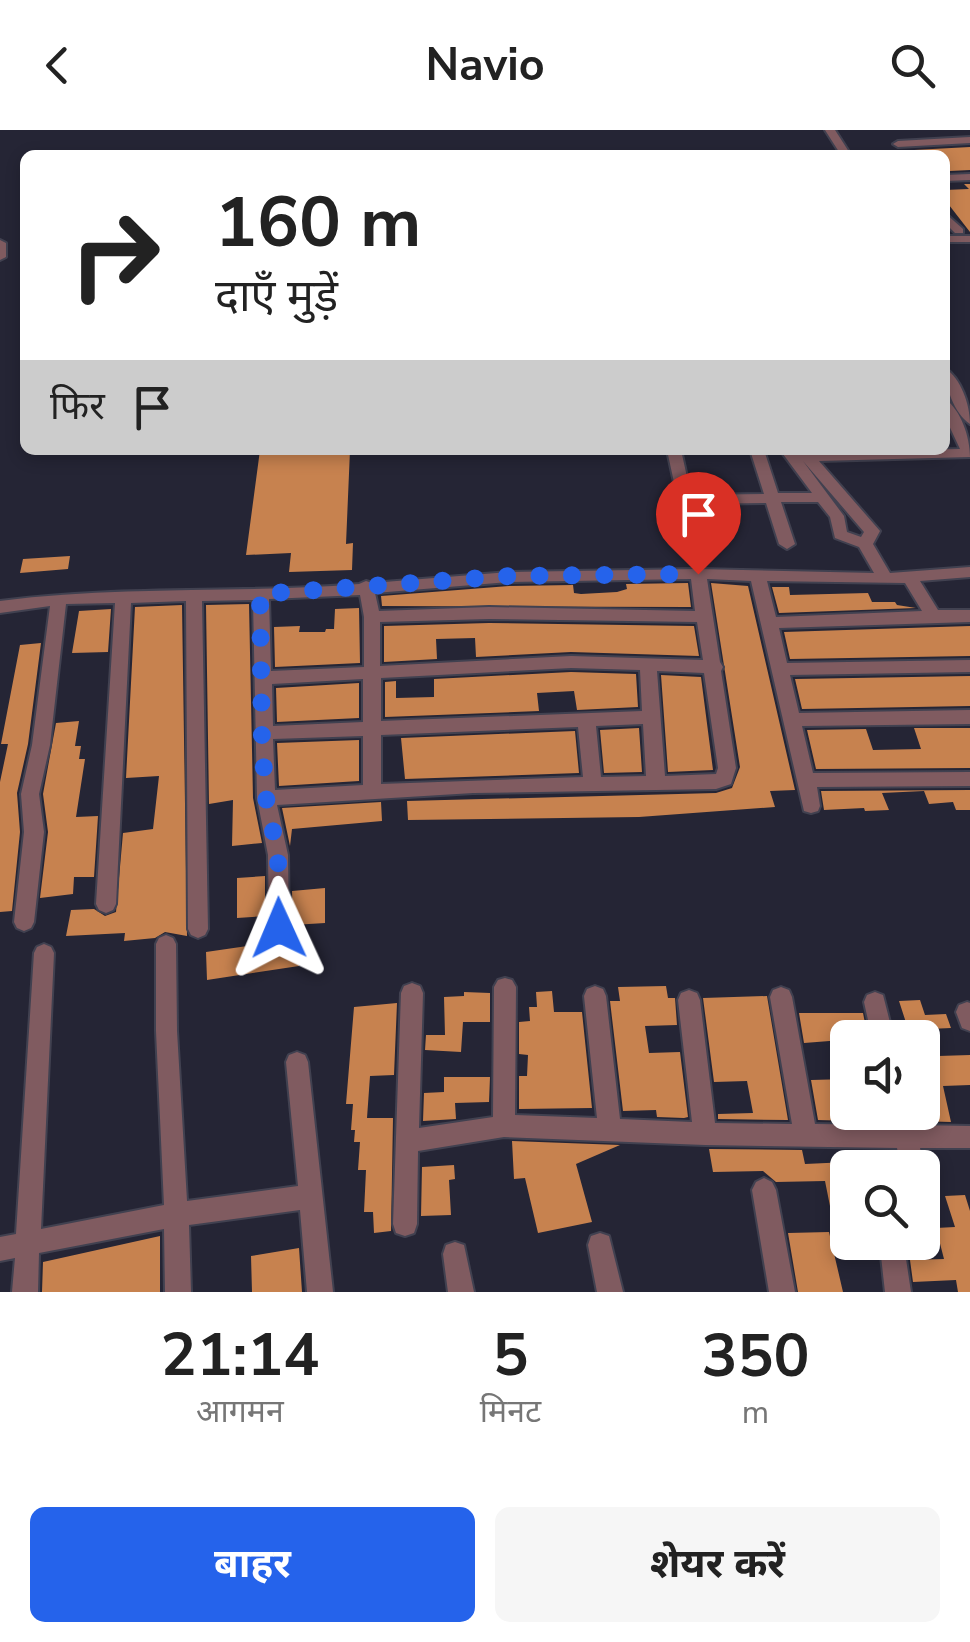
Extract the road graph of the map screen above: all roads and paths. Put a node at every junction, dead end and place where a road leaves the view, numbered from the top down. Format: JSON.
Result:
{"nodes":[{"id":1,"x":888,"y":130,"type":"edge"},
{"id":2,"x":970,"y":140,"type":"edge"},
{"id":3,"x":898,"y":144,"type":"junction"},
{"id":4,"x":903,"y":150,"type":"edge"},
{"id":5,"x":0,"y":244,"type":"edge"},
{"id":6,"x":0,"y":258,"type":"edge"},
{"id":7,"x":950,"y":382,"type":"edge"},
{"id":8,"x":950,"y":413,"type":"edge"},
{"id":9,"x":970,"y":420,"type":"edge"},
{"id":10,"x":968,"y":448,"type":"edge"},
{"id":11,"x":675,"y":455,"type":"edge"},
{"id":12,"x":759,"y":455,"type":"edge"},
{"id":13,"x":798,"y":455,"type":"edge"},
{"id":14,"x":799,"y":455,"type":"edge"},
{"id":15,"x":822,"y":497,"type":"junction"},
{"id":16,"x":772,"y":498,"type":"junction"},
{"id":17,"x":685,"y":500,"type":"junction"},
{"id":18,"x":694,"y":543,"type":"dead end"},
{"id":19,"x":787,"y":544,"type":"dead end"},
{"id":20,"x":864,"y":544,"type":"junction"},
{"id":21,"x":970,"y":572,"type":"edge"},
{"id":22,"x":698,"y":574,"type":"junction"},
{"id":23,"x":758,"y":576,"type":"junction"},
{"id":24,"x":885,"y":578,"type":"junction"},
{"id":25,"x":910,"y":578,"type":"junction"},
{"id":26,"x":366,"y":586,"type":"junction"},
{"id":27,"x":260,"y":594,"type":"junction"},
{"id":28,"x":194,"y":595,"type":"junction"},
{"id":29,"x":123,"y":596,"type":"junction"},
{"id":30,"x":60,"y":599,"type":"junction"},
{"id":31,"x":0,"y":604,"type":"edge"},
{"id":32,"x":706,"y":616,"type":"junction"},
{"id":33,"x":933,"y":616,"type":"junction"},
{"id":34,"x":970,"y":616,"type":"edge"},
{"id":35,"x":372,"y":617,"type":"junction"},
{"id":36,"x":772,"y":622,"type":"junction"},
{"id":37,"x":648,"y":664,"type":"junction"},
{"id":38,"x":970,"y":666,"type":"edge"},
{"id":39,"x":715,"y":668,"type":"junction"},
{"id":40,"x":782,"y":669,"type":"junction"},
{"id":41,"x":372,"y":673,"type":"junction"},
{"id":42,"x":262,"y":678,"type":"junction"},
{"id":43,"x":970,"y":717,"type":"edge"},
{"id":44,"x":586,"y":718,"type":"junction"},
{"id":45,"x":652,"y":718,"type":"junction"},
{"id":46,"x":793,"y":720,"type":"junction"},
{"id":47,"x":373,"y":729,"type":"junction"},
{"id":48,"x":263,"y":733,"type":"junction"},
{"id":49,"x":970,"y":779,"type":"edge"},
{"id":50,"x":806,"y":780,"type":"junction"},
{"id":51,"x":593,"y":784,"type":"junction"},
{"id":52,"x":656,"y":784,"type":"junction"},
{"id":53,"x":372,"y":792,"type":"junction"},
{"id":54,"x":266,"y":798,"type":"junction"},
{"id":55,"x":811,"y":806,"type":"dead end"},
{"id":56,"x":106,"y":904,"type":"dead end"},
{"id":57,"x":24,"y":922,"type":"dead end"},
{"id":58,"x":279,"y":928,"type":"dead end"},
{"id":59,"x":198,"y":929,"type":"dead end"},
{"id":60,"x":166,"y":944,"type":"dead end"},
{"id":61,"x":44,"y":953,"type":"dead end"},
{"id":62,"x":505,"y":987,"type":"dead end"},
{"id":63,"x":412,"y":993,"type":"dead end"},
{"id":64,"x":595,"y":996,"type":"dead end"},
{"id":65,"x":781,"y":997,"type":"dead end"},
{"id":66,"x":688,"y":1000,"type":"dead end"},
{"id":67,"x":875,"y":1002,"type":"dead end"},
{"id":68,"x":880,"y":1020,"type":"edge"},
{"id":69,"x":297,"y":1062,"type":"dead end"},
{"id":70,"x":504,"y":1126,"type":"junction"},
{"id":71,"x":610,"y":1128,"type":"junction"},
{"id":72,"x":851,"y":1130,"type":"edge"},
{"id":73,"x":934,"y":1130,"type":"edge"},
{"id":74,"x":705,"y":1134,"type":"junction"},
{"id":75,"x":806,"y":1135,"type":"junction"},
{"id":76,"x":970,"y":1137,"type":"edge"},
{"id":77,"x":406,"y":1141,"type":"junction"},
{"id":78,"x":764,"y":1190,"type":"dead end"},
{"id":79,"x":312,"y":1196,"type":"junction"},
{"id":80,"x":178,"y":1214,"type":"junction"},
{"id":81,"x":406,"y":1224,"type":"dead end"},
{"id":82,"x":28,"y":1244,"type":"junction"},
{"id":83,"x":600,"y":1245,"type":"dead end"},
{"id":84,"x":0,"y":1249,"type":"edge"},
{"id":85,"x":455,"y":1254,"type":"dead end"},
{"id":86,"x":894,"y":1260,"type":"edge"},
{"id":87,"x":24,"y":1292,"type":"edge"},
{"id":88,"x":178,"y":1292,"type":"edge"},
{"id":89,"x":320,"y":1292,"type":"edge"},
{"id":90,"x":461,"y":1292,"type":"edge"},
{"id":91,"x":610,"y":1292,"type":"edge"},
{"id":92,"x":782,"y":1292,"type":"edge"},
{"id":93,"x":898,"y":1292,"type":"edge"}],
"edges":[{"from":1,"to":3,"type":"street"},
{"from":2,"to":3,"type":"street"},
{"from":3,"to":4,"type":"street"},
{"from":5,"to":6,"type":"street"},
{"from":7,"to":9,"type":"street"},
{"from":8,"to":10,"type":"street"},
{"from":11,"to":17,"type":"street"},
{"from":12,"to":16,"type":"street"},
{"from":13,"to":15,"type":"street"},
{"from":14,"to":20,"type":"street"},
{"from":15,"to":16,"type":"street"},
{"from":15,"to":20,"type":"street"},
{"from":16,"to":17,"type":"street"},
{"from":16,"to":19,"type":"street"},
{"from":17,"to":18,"type":"street"},
{"from":20,"to":24,"type":"street"},
{"from":21,"to":25,"type":"street"},
{"from":22,"to":23,"type":"street"},
{"from":22,"to":26,"type":"street"},
{"from":22,"to":32,"type":"street"},
{"from":23,"to":24,"type":"street"},
{"from":23,"to":36,"type":"street"},
{"from":24,"to":25,"type":"street"},
{"from":25,"to":33,"type":"street"},
{"from":26,"to":27,"type":"street"},
{"from":26,"to":35,"type":"street"},
{"from":27,"to":28,"type":"street"},
{"from":27,"to":42,"type":"street"},
{"from":28,"to":29,"type":"street"},
{"from":28,"to":59,"type":"street"},
{"from":29,"to":30,"type":"street"},
{"from":29,"to":56,"type":"street"},
{"from":30,"to":31,"type":"street"},
{"from":30,"to":57,"type":"street"},
{"from":32,"to":35,"type":"street"},
{"from":32,"to":39,"type":"street"},
{"from":33,"to":34,"type":"street"},
{"from":33,"to":36,"type":"street"},
{"from":35,"to":41,"type":"street"},
{"from":36,"to":40,"type":"street"},
{"from":37,"to":39,"type":"street"},
{"from":37,"to":41,"type":"street"},
{"from":37,"to":45,"type":"street"},
{"from":38,"to":40,"type":"street"},
{"from":39,"to":52,"type":"street"},
{"from":40,"to":46,"type":"street"},
{"from":41,"to":42,"type":"street"},
{"from":41,"to":47,"type":"street"},
{"from":42,"to":48,"type":"street"},
{"from":43,"to":46,"type":"street"},
{"from":44,"to":45,"type":"street"},
{"from":44,"to":47,"type":"street"},
{"from":44,"to":51,"type":"street"},
{"from":45,"to":52,"type":"street"},
{"from":46,"to":50,"type":"street"},
{"from":47,"to":48,"type":"street"},
{"from":47,"to":53,"type":"street"},
{"from":48,"to":54,"type":"street"},
{"from":49,"to":50,"type":"street"},
{"from":50,"to":55,"type":"street"},
{"from":51,"to":52,"type":"street"},
{"from":51,"to":53,"type":"street"},
{"from":53,"to":54,"type":"street"},
{"from":54,"to":58,"type":"street"},
{"from":60,"to":80,"type":"street"},
{"from":61,"to":82,"type":"street"},
{"from":62,"to":70,"type":"street"},
{"from":63,"to":77,"type":"street"},
{"from":64,"to":71,"type":"street"},
{"from":65,"to":75,"type":"street"},
{"from":66,"to":74,"type":"street"},
{"from":67,"to":68,"type":"street"},
{"from":69,"to":79,"type":"street"},
{"from":70,"to":71,"type":"street"},
{"from":70,"to":77,"type":"street"},
{"from":71,"to":74,"type":"street"},
{"from":72,"to":75,"type":"street"},
{"from":73,"to":76,"type":"street"},
{"from":74,"to":75,"type":"street"},
{"from":77,"to":81,"type":"street"},
{"from":78,"to":92,"type":"street"},
{"from":79,"to":80,"type":"street"},
{"from":79,"to":89,"type":"street"},
{"from":80,"to":82,"type":"street"},
{"from":80,"to":88,"type":"street"},
{"from":82,"to":84,"type":"street"},
{"from":82,"to":87,"type":"street"},
{"from":83,"to":91,"type":"street"},
{"from":85,"to":90,"type":"street"},
{"from":86,"to":93,"type":"street"}]}
